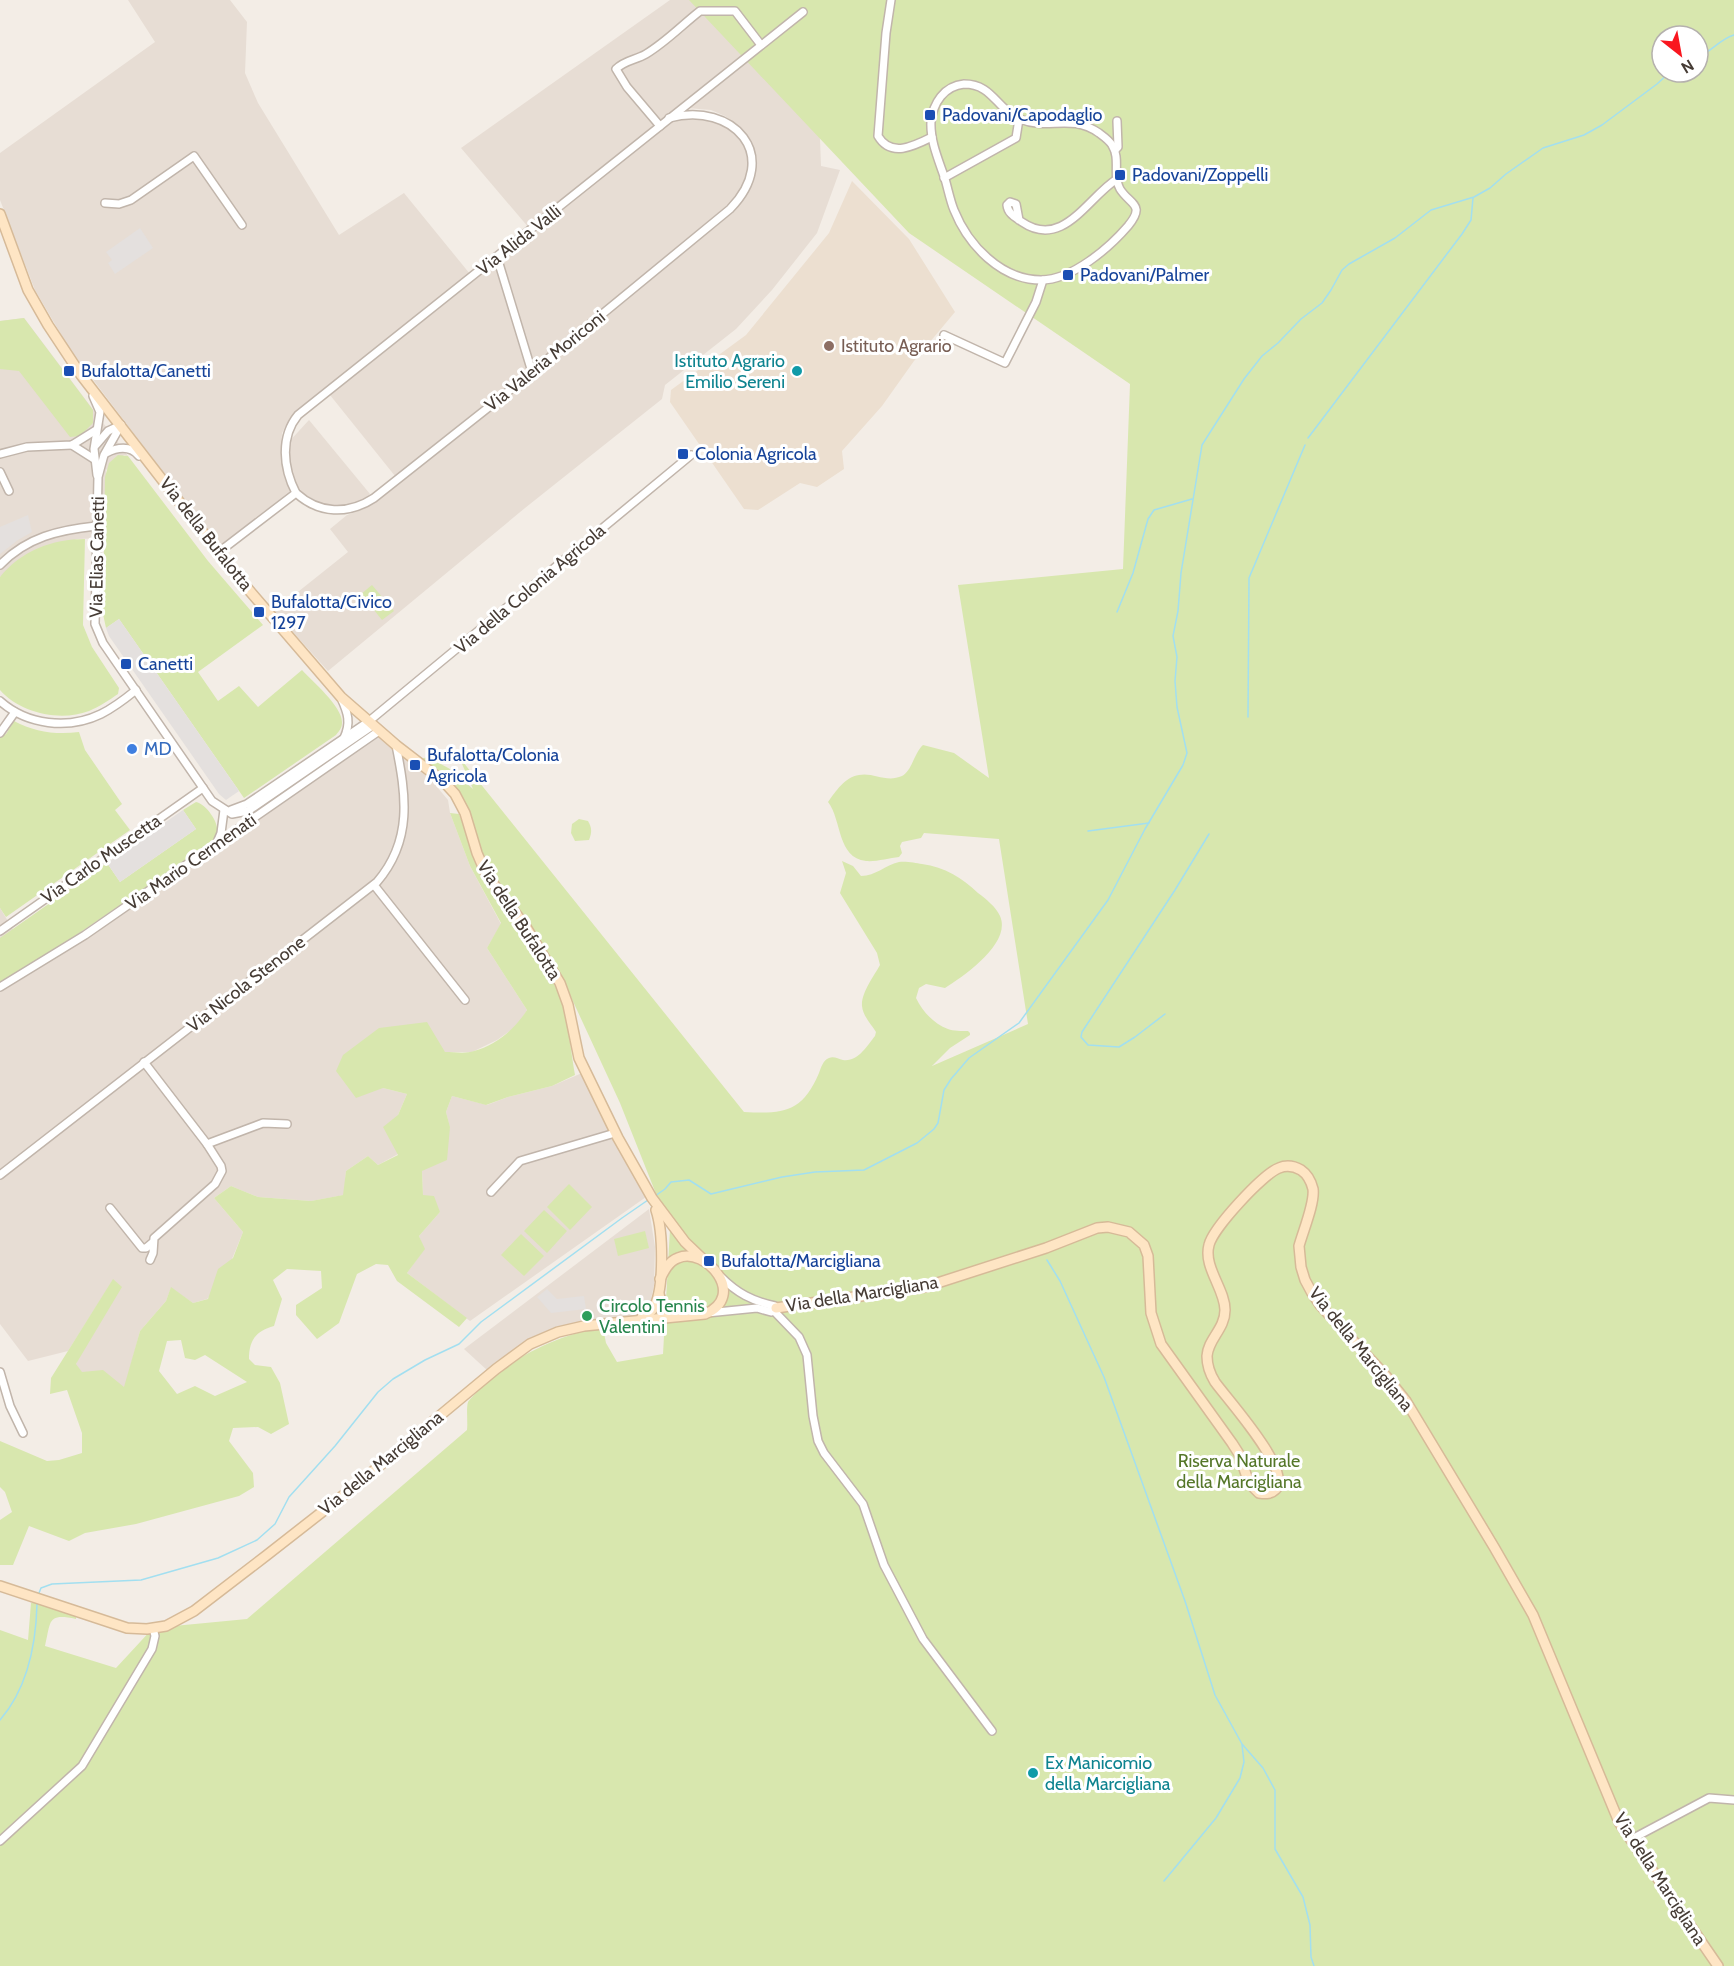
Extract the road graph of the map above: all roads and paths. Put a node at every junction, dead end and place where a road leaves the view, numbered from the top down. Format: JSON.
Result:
{"nodes":[{"id":1,"x":891,"y":0,"type":"edge"},
{"id":2,"x":803,"y":12,"type":"dead end"},
{"id":3,"x":760,"y":45,"type":"junction"},
{"id":4,"x":669,"y":118,"type":"junction"},
{"id":5,"x":1019,"y":119,"type":"junction"},
{"id":6,"x":1117,"y":121,"type":"dead end"},
{"id":7,"x":660,"y":126,"type":"junction"},
{"id":8,"x":932,"y":137,"type":"junction"},
{"id":9,"x":1115,"y":150,"type":"junction"},
{"id":10,"x":944,"y":178,"type":"junction"},
{"id":11,"x":1117,"y":179,"type":"junction"},
{"id":12,"x":105,"y":203,"type":"dead end"},
{"id":13,"x":0,"y":214,"type":"edge"},
{"id":14,"x":1019,"y":220,"type":"dead end"},
{"id":15,"x":242,"y":225,"type":"dead end"},
{"id":16,"x":497,"y":257,"type":"junction"},
{"id":17,"x":1043,"y":280,"type":"junction"},
{"id":18,"x":944,"y":336,"type":"dead end"},
{"id":19,"x":532,"y":372,"type":"junction"},
{"id":20,"x":81,"y":375,"type":"junction"},
{"id":21,"x":121,"y":425,"type":"junction"},
{"id":22,"x":96,"y":430,"type":"junction"},
{"id":23,"x":72,"y":445,"type":"junction"},
{"id":24,"x":94,"y":449,"type":"junction"},
{"id":25,"x":0,"y":454,"type":"edge"},
{"id":26,"x":104,"y":455,"type":"junction"},
{"id":27,"x":691,"y":455,"type":"dead end"},
{"id":28,"x":94,"y":459,"type":"junction"},
{"id":29,"x":0,"y":472,"type":"edge"},
{"id":30,"x":160,"y":475,"type":"junction"},
{"id":31,"x":98,"y":477,"type":"junction"},
{"id":32,"x":9,"y":491,"type":"dead end"},
{"id":33,"x":296,"y":493,"type":"junction"},
{"id":34,"x":96,"y":526,"type":"junction"},
{"id":35,"x":219,"y":552,"type":"junction"},
{"id":36,"x":0,"y":565,"type":"edge"},
{"id":37,"x":136,"y":690,"type":"junction"},
{"id":38,"x":341,"y":697,"type":"junction"},
{"id":39,"x":0,"y":701,"type":"edge"},
{"id":40,"x":15,"y":711,"type":"junction"},
{"id":41,"x":373,"y":726,"type":"junction"},
{"id":42,"x":0,"y":733,"type":"edge"},
{"id":43,"x":344,"y":738,"type":"junction"},
{"id":44,"x":396,"y":745,"type":"junction"},
{"id":45,"x":287,"y":781,"type":"junction"},
{"id":46,"x":202,"y":788,"type":"junction"},
{"id":47,"x":224,"y":810,"type":"junction"},
{"id":48,"x":248,"y":811,"type":"junction"},
{"id":49,"x":224,"y":823,"type":"junction"},
{"id":50,"x":244,"y":826,"type":"junction"},
{"id":51,"x":235,"y":832,"type":"junction"},
{"id":52,"x":216,"y":845,"type":"junction"},
{"id":53,"x":374,"y":885,"type":"junction"},
{"id":54,"x":0,"y":931,"type":"edge"},
{"id":55,"x":0,"y":987,"type":"edge"},
{"id":56,"x":465,"y":1000,"type":"dead end"},
{"id":57,"x":144,"y":1062,"type":"junction"},
{"id":58,"x":287,"y":1124,"type":"dead end"},
{"id":59,"x":615,"y":1133,"type":"junction"},
{"id":60,"x":207,"y":1144,"type":"junction"},
{"id":61,"x":0,"y":1175,"type":"edge"},
{"id":62,"x":491,"y":1192,"type":"dead end"},
{"id":63,"x":652,"y":1198,"type":"junction"},
{"id":64,"x":110,"y":1208,"type":"dead end"},
{"id":65,"x":152,"y":1243,"type":"junction"},
{"id":66,"x":150,"y":1260,"type":"dead end"},
{"id":67,"x":707,"y":1263,"type":"junction"},
{"id":68,"x":721,"y":1277,"type":"junction"},
{"id":69,"x":660,"y":1279,"type":"junction"},
{"id":70,"x":658,"y":1289,"type":"junction"},
{"id":71,"x":775,"y":1310,"type":"junction"},
{"id":72,"x":705,"y":1314,"type":"junction"},
{"id":73,"x":684,"y":1316,"type":"junction"},
{"id":74,"x":634,"y":1320,"type":"junction"},
{"id":75,"x":0,"y":1372,"type":"edge"},
{"id":76,"x":24,"y":1433,"type":"dead end"},
{"id":77,"x":0,"y":1586,"type":"edge"},
{"id":78,"x":153,"y":1628,"type":"junction"},
{"id":79,"x":992,"y":1731,"type":"dead end"},
{"id":80,"x":1734,"y":1800,"type":"edge"},
{"id":81,"x":1630,"y":1840,"type":"junction"},
{"id":82,"x":0,"y":1841,"type":"edge"},
{"id":83,"x":1718,"y":1966,"type":"edge"}],
"edges":[{"from":1,"to":8,"type":"street"},
{"from":2,"to":3,"type":"street","name":"Via Alida Valli"},
{"from":3,"to":4,"type":"street","name":"Via Alida Valli"},
{"from":3,"to":7,"type":"street"},
{"from":4,"to":7,"type":"street","name":"Via Alida Valli"},
{"from":4,"to":19,"type":"street","name":"Via Valeria Moriconi"},
{"from":5,"to":8,"type":"street"},
{"from":5,"to":9,"type":"street"},
{"from":5,"to":10,"type":"street"},
{"from":6,"to":9,"type":"street"},
{"from":7,"to":16,"type":"street","name":"Via Alida Valli"},
{"from":8,"to":10,"type":"street"},
{"from":9,"to":11,"type":"street"},
{"from":10,"to":17,"type":"street"},
{"from":11,"to":14,"type":"street"},
{"from":11,"to":17,"type":"street"},
{"from":12,"to":15,"type":"street"},
{"from":13,"to":20,"type":"street","name":"Via della Bufalotta"},
{"from":16,"to":19,"type":"street"},
{"from":16,"to":33,"type":"street","name":"Via Alida Valli"},
{"from":17,"to":18,"type":"street"},
{"from":19,"to":33,"type":"street","name":"Via Valeria Moriconi"},
{"from":20,"to":21,"type":"street","name":"Via della Bufalotta"},
{"from":20,"to":22,"type":"street"},
{"from":21,"to":24,"type":"street"},
{"from":21,"to":26,"type":"street"},
{"from":21,"to":30,"type":"street","name":"Via della Bufalotta"},
{"from":22,"to":23,"type":"street"},
{"from":22,"to":24,"type":"street"},
{"from":23,"to":25,"type":"street"},
{"from":23,"to":28,"type":"street"},
{"from":24,"to":28,"type":"street"},
{"from":26,"to":30,"type":"street"},
{"from":26,"to":31,"type":"street"},
{"from":27,"to":41,"type":"street","name":"Via della Colonia Agricola"},
{"from":28,"to":31,"type":"street"},
{"from":29,"to":32,"type":"street"},
{"from":30,"to":35,"type":"street","name":"Via della Bufalotta"},
{"from":31,"to":34,"type":"street","name":"Via Elias Canetti"},
{"from":33,"to":35,"type":"street"},
{"from":34,"to":36,"type":"street"},
{"from":34,"to":37,"type":"street","name":"Via Elias Canetti"},
{"from":35,"to":38,"type":"street","name":"Via della Bufalotta"},
{"from":37,"to":40,"type":"street"},
{"from":37,"to":46,"type":"street","name":"Via Elias Canetti"},
{"from":38,"to":41,"type":"street","name":"Via della Bufalotta"},
{"from":38,"to":43,"type":"street"},
{"from":39,"to":40,"type":"street"},
{"from":40,"to":42,"type":"street"},
{"from":41,"to":43,"type":"street"},
{"from":41,"to":44,"type":"street","name":"Via della Bufalotta"},
{"from":41,"to":45,"type":"street"},
{"from":41,"to":50,"type":"street","name":"Via Mario Cermenati"},
{"from":43,"to":45,"type":"street"},
{"from":44,"to":53,"type":"street","name":"Via Nicola Stenone"},
{"from":44,"to":59,"type":"street","name":"Via della Bufalotta"},
{"from":45,"to":47,"type":"street"},
{"from":45,"to":48,"type":"street"},
{"from":46,"to":47,"type":"street","name":"Via Elias Canetti"},
{"from":46,"to":54,"type":"street","name":"Via Carlo Muscetta"},
{"from":47,"to":48,"type":"street"},
{"from":47,"to":49,"type":"street"},
{"from":48,"to":50,"type":"street"},
{"from":49,"to":51,"type":"street"},
{"from":49,"to":52,"type":"street"},
{"from":50,"to":51,"type":"street","name":"Via Mario Cermenati"},
{"from":51,"to":52,"type":"street","name":"Via Mario Cermenati"},
{"from":52,"to":55,"type":"street","name":"Via Mario Cermenati"},
{"from":53,"to":56,"type":"street"},
{"from":53,"to":57,"type":"street","name":"Via Nicola Stenone"},
{"from":57,"to":60,"type":"street"},
{"from":57,"to":61,"type":"street","name":"Via Nicola Stenone"},
{"from":58,"to":60,"type":"street"},
{"from":59,"to":62,"type":"street"},
{"from":59,"to":63,"type":"street","name":"Via della Bufalotta"},
{"from":60,"to":65,"type":"street"},
{"from":63,"to":67,"type":"street","name":"Via della Bufalotta"},
{"from":63,"to":69,"type":"street","name":"Via della Bufalotta"},
{"from":64,"to":65,"type":"street"},
{"from":65,"to":66,"type":"street"},
{"from":67,"to":68,"type":"street"},
{"from":67,"to":69,"type":"street"},
{"from":68,"to":71,"type":"street","name":"Via della Marcigliana"},
{"from":68,"to":72,"type":"street"},
{"from":69,"to":70,"type":"street","name":"Via della Bufalotta"},
{"from":70,"to":73,"type":"street"},
{"from":70,"to":74,"type":"street","name":"Via della Bufalotta"},
{"from":71,"to":72,"type":"street","name":"Via della Marcigliana"},
{"from":71,"to":79,"type":"street"},
{"from":71,"to":81,"type":"street","name":"Via della Marcigliana"},
{"from":72,"to":73,"type":"street","name":"Via della Marcigliana"},
{"from":73,"to":74,"type":"street","name":"Via della Marcigliana"},
{"from":74,"to":78,"type":"street","name":"Via della Marcigliana"},
{"from":75,"to":76,"type":"street"},
{"from":77,"to":78,"type":"street","name":"Via della Marcigliana"},
{"from":78,"to":82,"type":"street"},
{"from":80,"to":81,"type":"street"},
{"from":81,"to":83,"type":"street","name":"Via della Marcigliana"}]}
